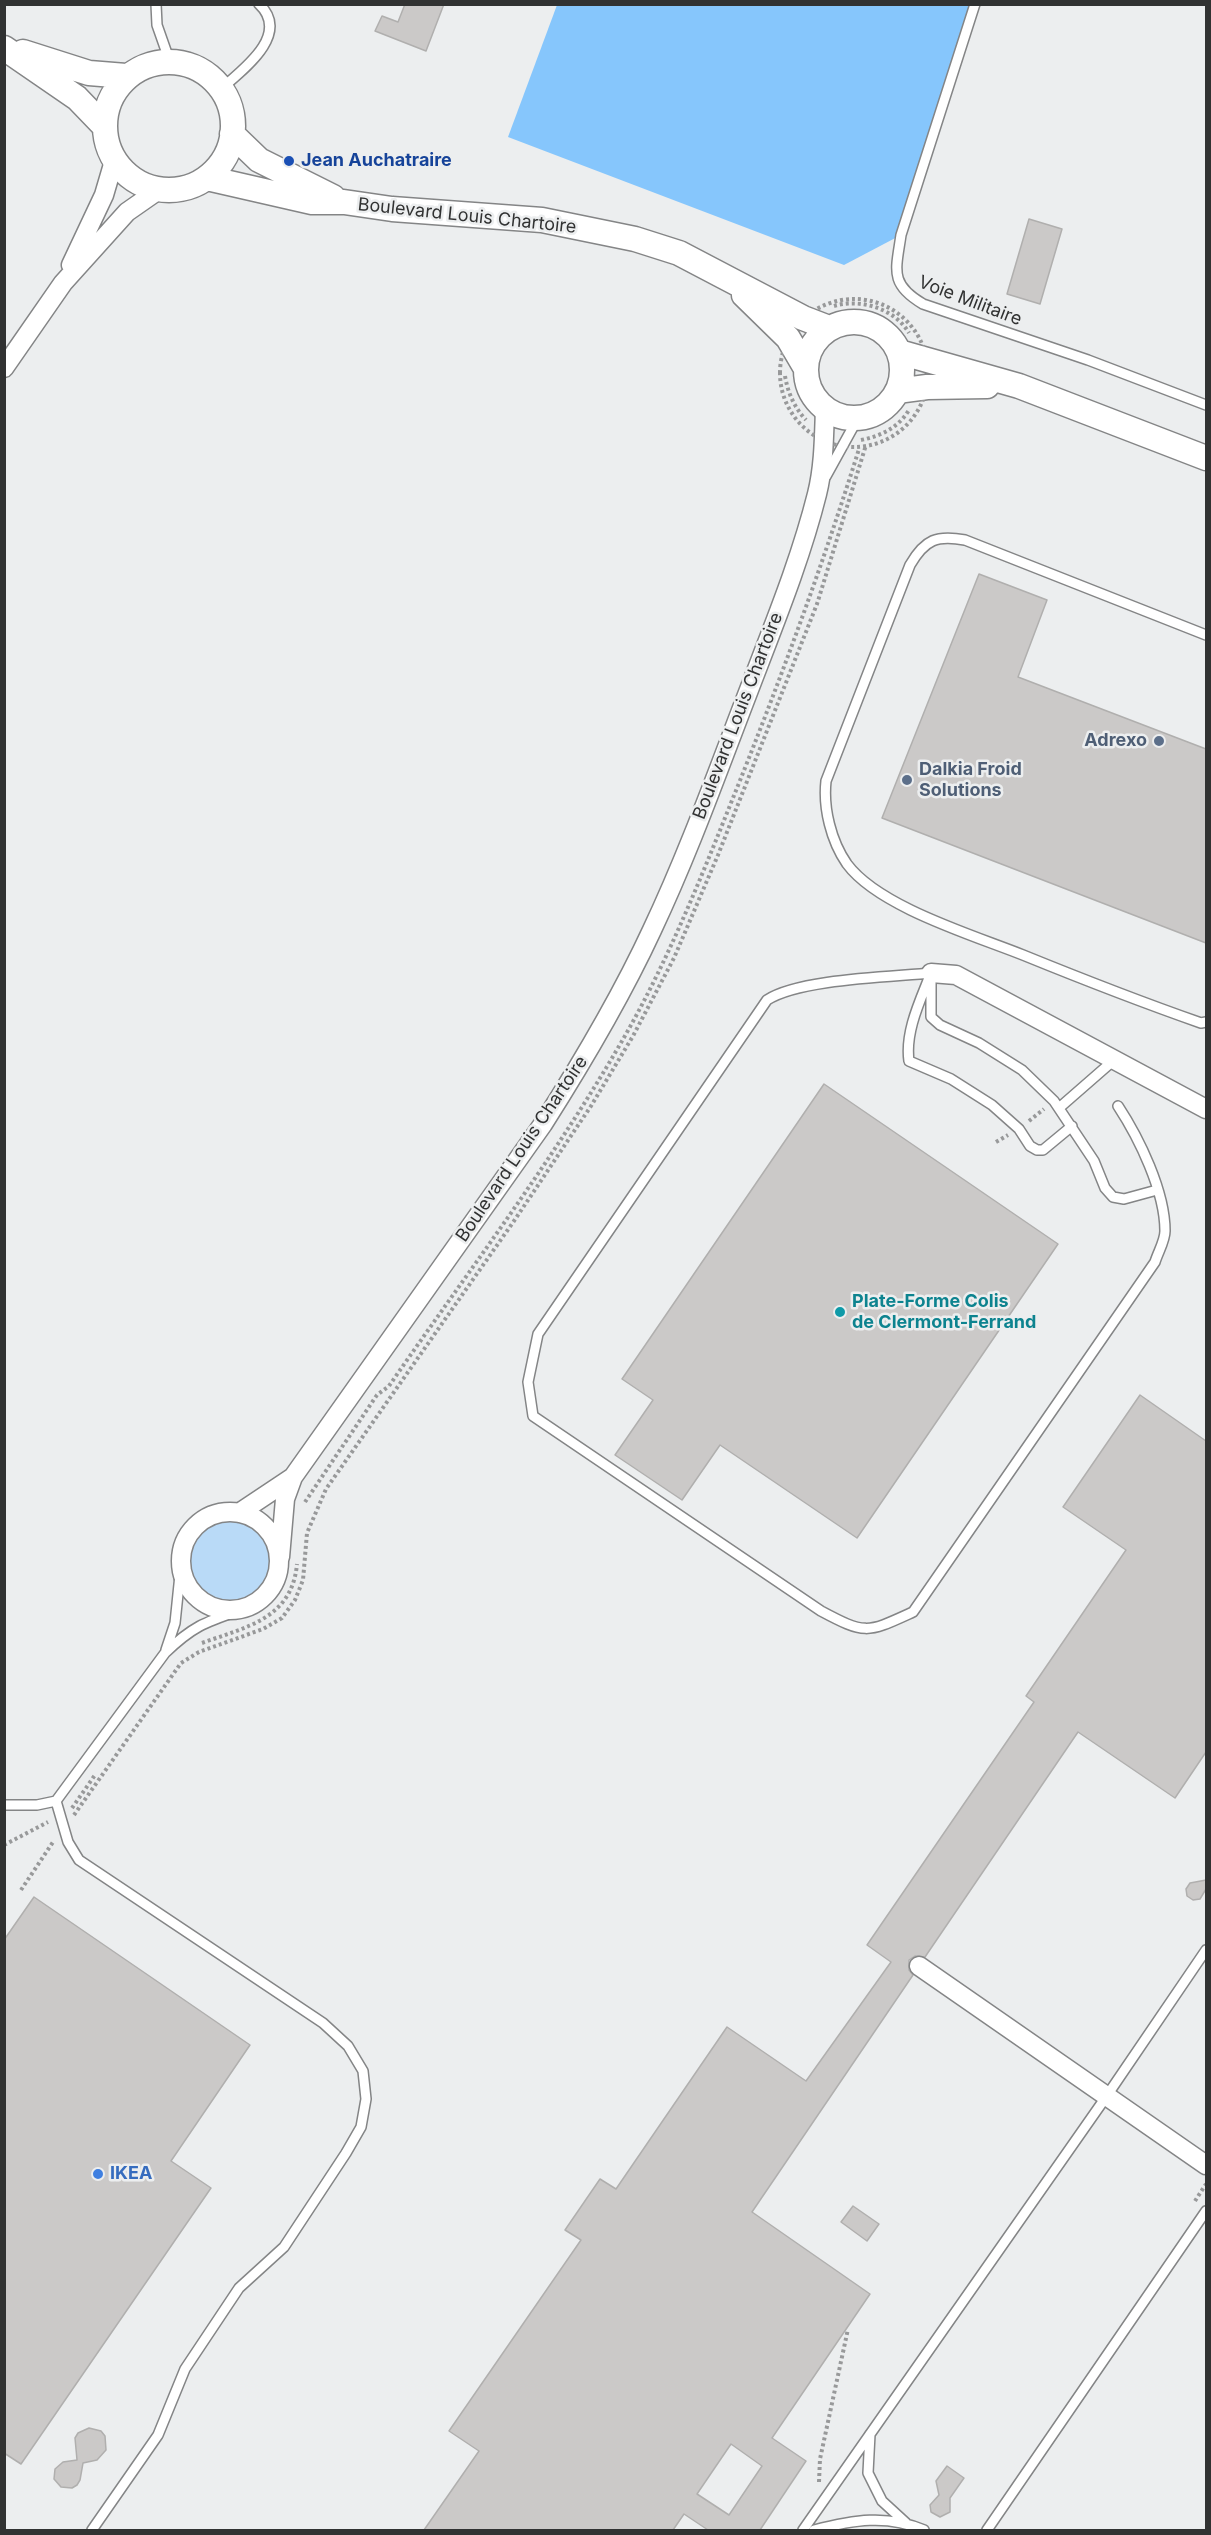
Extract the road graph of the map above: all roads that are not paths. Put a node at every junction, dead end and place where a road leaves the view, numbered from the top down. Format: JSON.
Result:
{"nodes":[{"id":1,"x":156,"y":4,"type":"edge"},
{"id":2,"x":259,"y":4,"type":"edge"},
{"id":3,"x":975,"y":4,"type":"edge"},
{"id":4,"x":4,"y":47,"type":"edge"},
{"id":5,"x":170,"y":62,"type":"junction"},
{"id":6,"x":126,"y":76,"type":"junction"},
{"id":7,"x":222,"y":88,"type":"junction"},
{"id":8,"x":103,"y":125,"type":"junction"},
{"id":9,"x":232,"y":134,"type":"junction"},
{"id":10,"x":114,"y":161,"type":"junction"},
{"id":11,"x":207,"y":177,"type":"junction"},
{"id":12,"x":160,"y":189,"type":"junction"},
{"id":13,"x":344,"y":202,"type":"junction"},
{"id":14,"x":725,"y":276,"type":"junction"},
{"id":15,"x":63,"y":283,"type":"junction"},
{"id":16,"x":814,"y":322,"type":"junction"},
{"id":17,"x":916,"y":358,"type":"junction"},
{"id":18,"x":806,"y":367,"type":"junction"},
{"id":19,"x":4,"y":368,"type":"edge"},
{"id":20,"x":1019,"y":386,"type":"junction"},
{"id":21,"x":915,"y":388,"type":"junction"},
{"id":22,"x":1206,"y":405,"type":"edge"},
{"id":23,"x":825,"y":408,"type":"junction"},
{"id":24,"x":858,"y":418,"type":"junction"},
{"id":25,"x":834,"y":440,"type":"junction"},
{"id":26,"x":1206,"y":458,"type":"edge"},
{"id":27,"x":1206,"y":635,"type":"edge"},
{"id":28,"x":931,"y":973,"type":"junction"},
{"id":29,"x":1206,"y":1022,"type":"edge"},
{"id":30,"x":1114,"y":1060,"type":"junction"},
{"id":31,"x":1118,"y":1106,"type":"dead end"},
{"id":32,"x":1059,"y":1108,"type":"junction"},
{"id":33,"x":1206,"y":1109,"type":"edge"},
{"id":34,"x":1072,"y":1126,"type":"junction"},
{"id":35,"x":1157,"y":1190,"type":"junction"},
{"id":36,"x":293,"y":1477,"type":"junction"},
{"id":37,"x":239,"y":1512,"type":"junction"},
{"id":38,"x":280,"y":1557,"type":"junction"},
{"id":39,"x":181,"y":1565,"type":"junction"},
{"id":40,"x":244,"y":1610,"type":"junction"},
{"id":41,"x":165,"y":1653,"type":"junction"},
{"id":42,"x":56,"y":1801,"type":"junction"},
{"id":43,"x":4,"y":1805,"type":"edge"},
{"id":44,"x":1206,"y":1950,"type":"edge"},
{"id":45,"x":919,"y":1966,"type":"dead end"},
{"id":46,"x":1106,"y":2097,"type":"junction"},
{"id":47,"x":1206,"y":2163,"type":"edge"},
{"id":48,"x":1206,"y":2211,"type":"edge"},
{"id":49,"x":871,"y":2432,"type":"junction"},
{"id":50,"x":906,"y":2523,"type":"junction"},
{"id":51,"x":92,"y":2530,"type":"edge"},
{"id":52,"x":803,"y":2530,"type":"edge"},
{"id":53,"x":814,"y":2530,"type":"edge"},
{"id":54,"x":924,"y":2530,"type":"edge"},
{"id":55,"x":987,"y":2530,"type":"edge"}],
"edges":[{"from":1,"to":5,"type":"lane"},
{"from":2,"to":7,"type":"lane"},
{"from":3,"to":22,"type":"lane","name":"Voie Militaire"},
{"from":4,"to":6,"type":"main road"},
{"from":4,"to":8,"type":"main road"},
{"from":5,"to":6,"type":"main road"},
{"from":5,"to":7,"type":"main road"},
{"from":6,"to":8,"type":"main road"},
{"from":7,"to":9,"type":"main road"},
{"from":8,"to":10,"type":"main road"},
{"from":9,"to":11,"type":"main road"},
{"from":9,"to":13,"type":"main road","name":"Boulevard Louis Chartoire"},
{"from":10,"to":12,"type":"main road"},
{"from":10,"to":15,"type":"street"},
{"from":11,"to":12,"type":"main road"},
{"from":11,"to":13,"type":"main road","name":"Boulevard Louis Chartoire"},
{"from":12,"to":15,"type":"street"},
{"from":13,"to":14,"type":"main road","name":"Boulevard Louis Chartoire"},
{"from":14,"to":16,"type":"main road","name":"Boulevard Louis Chartoire"},
{"from":14,"to":18,"type":"main road","name":"Boulevard Louis Chartoire"},
{"from":15,"to":19,"type":"street"},
{"from":16,"to":17,"type":"main road"},
{"from":16,"to":18,"type":"main road"},
{"from":17,"to":20,"type":"main road"},
{"from":17,"to":21,"type":"main road"},
{"from":18,"to":23,"type":"main road","name":"Boulevard Louis Chartoire"},
{"from":20,"to":21,"type":"main road"},
{"from":20,"to":26,"type":"main road"},
{"from":21,"to":24,"type":"main road"},
{"from":23,"to":24,"type":"main road"},
{"from":23,"to":25,"type":"street","name":"Boulevard Louis Chartoire"},
{"from":24,"to":25,"type":"lane"},
{"from":25,"to":36,"type":"street","name":"Boulevard Louis Chartoire"},
{"from":27,"to":29,"type":"lane"},
{"from":28,"to":30,"type":"street"},
{"from":28,"to":32,"type":"lane"},
{"from":28,"to":34,"type":"lane"},
{"from":28,"to":35,"type":"lane"},
{"from":30,"to":32,"type":"lane"},
{"from":30,"to":33,"type":"street"},
{"from":31,"to":35,"type":"lane"},
{"from":32,"to":34,"type":"lane"},
{"from":34,"to":35,"type":"lane"},
{"from":36,"to":37,"type":"street"},
{"from":36,"to":38,"type":"street"},
{"from":37,"to":38,"type":"street"},
{"from":37,"to":39,"type":"street"},
{"from":38,"to":40,"type":"street"},
{"from":39,"to":40,"type":"street"},
{"from":39,"to":41,"type":"lane"},
{"from":40,"to":41,"type":"lane"},
{"from":41,"to":42,"type":"lane"},
{"from":42,"to":43,"type":"lane"},
{"from":42,"to":51,"type":"lane"},
{"from":44,"to":46,"type":"lane"},
{"from":45,"to":46,"type":"street"},
{"from":46,"to":47,"type":"street"},
{"from":46,"to":49,"type":"lane"},
{"from":48,"to":55,"type":"lane"},
{"from":49,"to":50,"type":"lane"},
{"from":49,"to":52,"type":"lane"},
{"from":50,"to":53,"type":"lane"},
{"from":50,"to":54,"type":"lane"}]}
